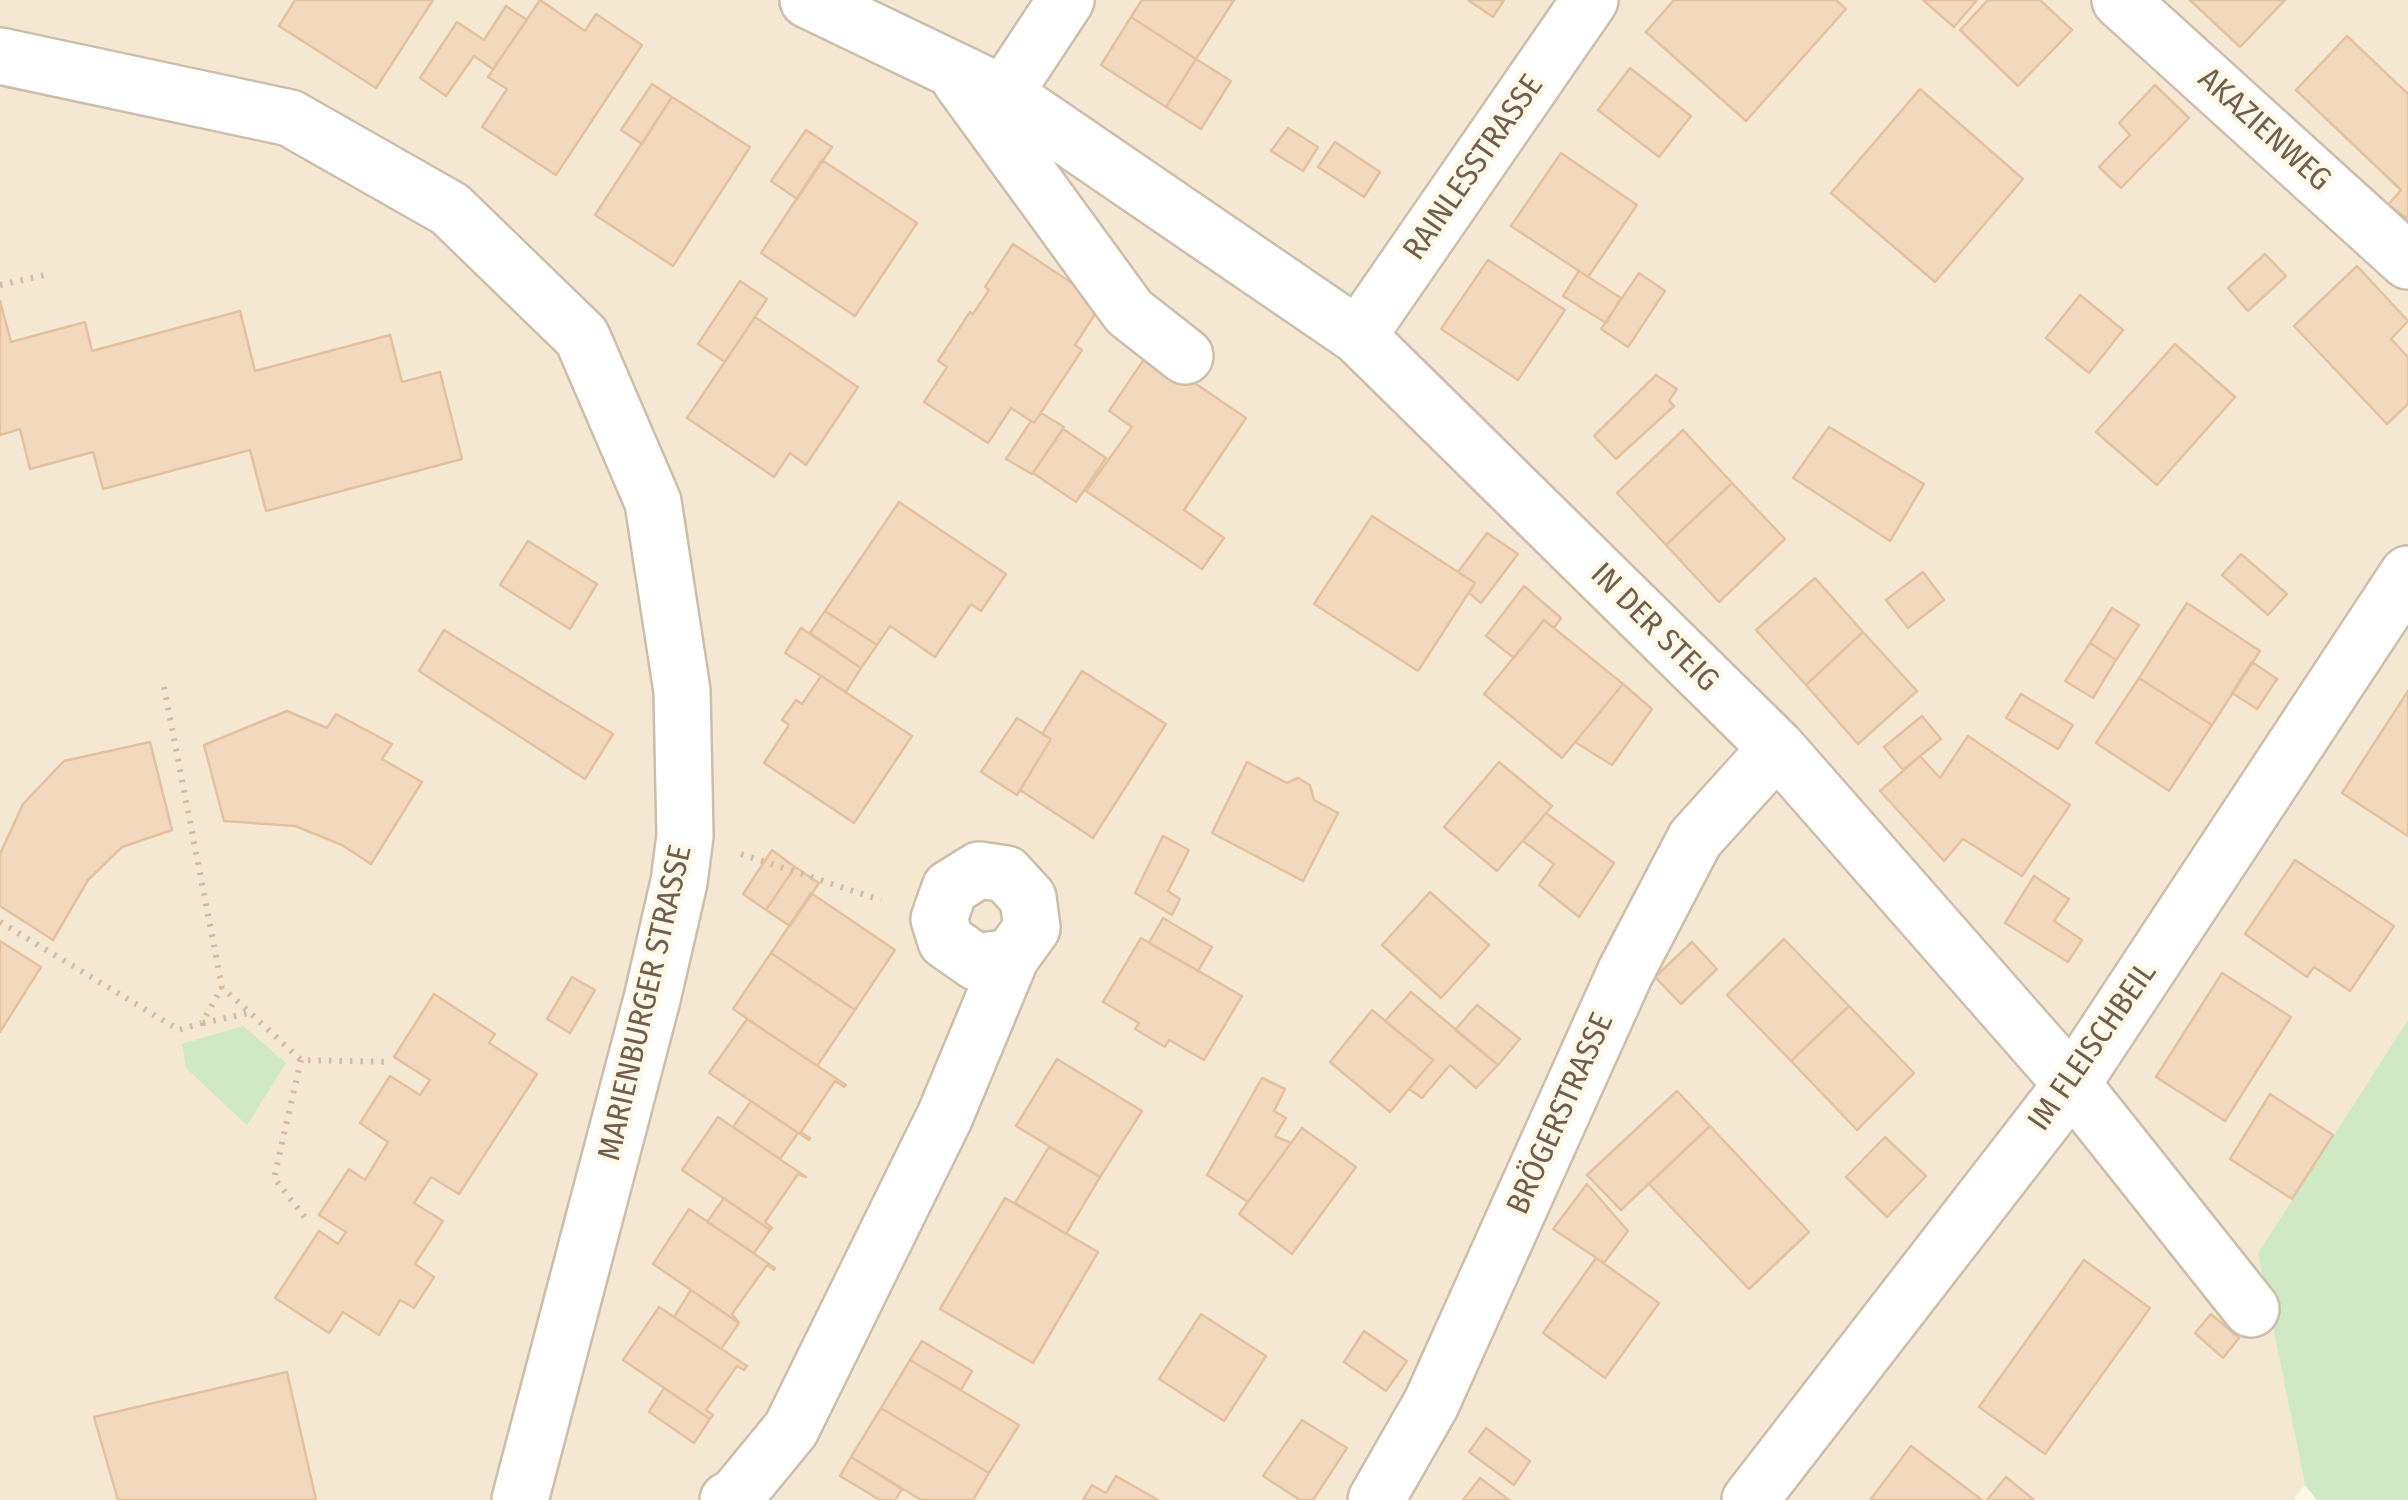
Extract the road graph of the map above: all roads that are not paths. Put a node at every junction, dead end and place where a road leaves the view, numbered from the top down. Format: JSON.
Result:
{"nodes":[{"id":1,"x":808,"y":0,"type":"edge"},
{"id":2,"x":1066,"y":0,"type":"edge"},
{"id":3,"x":1590,"y":0,"type":"edge"},
{"id":4,"x":2120,"y":0,"type":"edge"},
{"id":5,"x":0,"y":56,"type":"edge"},
{"id":6,"x":950,"y":65,"type":"junction"},
{"id":7,"x":1004,"y":94,"type":"junction"},
{"id":8,"x":2408,"y":261,"type":"edge"},
{"id":9,"x":1358,"y":336,"type":"junction"},
{"id":10,"x":1186,"y":356,"type":"dead end"},
{"id":11,"x":2408,"y":574,"type":"edge"},
{"id":12,"x":1777,"y":748,"type":"junction"},
{"id":13,"x":1011,"y":957,"type":"junction"},
{"id":14,"x":2072,"y":1084,"type":"junction"},
{"id":15,"x":2250,"y":1309,"type":"dead end"},
{"id":16,"x":520,"y":1500,"type":"edge"},
{"id":17,"x":728,"y":1500,"type":"edge"},
{"id":18,"x":1376,"y":1500,"type":"edge"},
{"id":19,"x":1750,"y":1500,"type":"edge"}],
"edges":[{"from":1,"to":6,"type":"street","name":"IN DER STEIG"},
{"from":2,"to":7,"type":"street"},
{"from":3,"to":9,"type":"street","name":"RAINLESSTRASSE"},
{"from":4,"to":8,"type":"street","name":"AKAZIENWEG"},
{"from":5,"to":16,"type":"street","name":"MARIENBURGER STRASSE"},
{"from":6,"to":7,"type":"street","name":"IN DER STEIG"},
{"from":6,"to":10,"type":"street","name":"IN DER STEIG"},
{"from":7,"to":9,"type":"street","name":"IN DER STEIG"},
{"from":9,"to":12,"type":"street","name":"IN DER STEIG"},
{"from":11,"to":14,"type":"street","name":"IM FLEISCHBEIL"},
{"from":12,"to":14,"type":"street","name":"IN DER STEIG"},
{"from":12,"to":18,"type":"street","name":"BRÖGERSTRASSE"},
{"from":13,"to":13,"type":"street"},
{"from":13,"to":17,"type":"street"},
{"from":14,"to":15,"type":"street","name":"IN DER STEIG"},
{"from":14,"to":19,"type":"street","name":"IM FLEISCHBEIL"}]}
